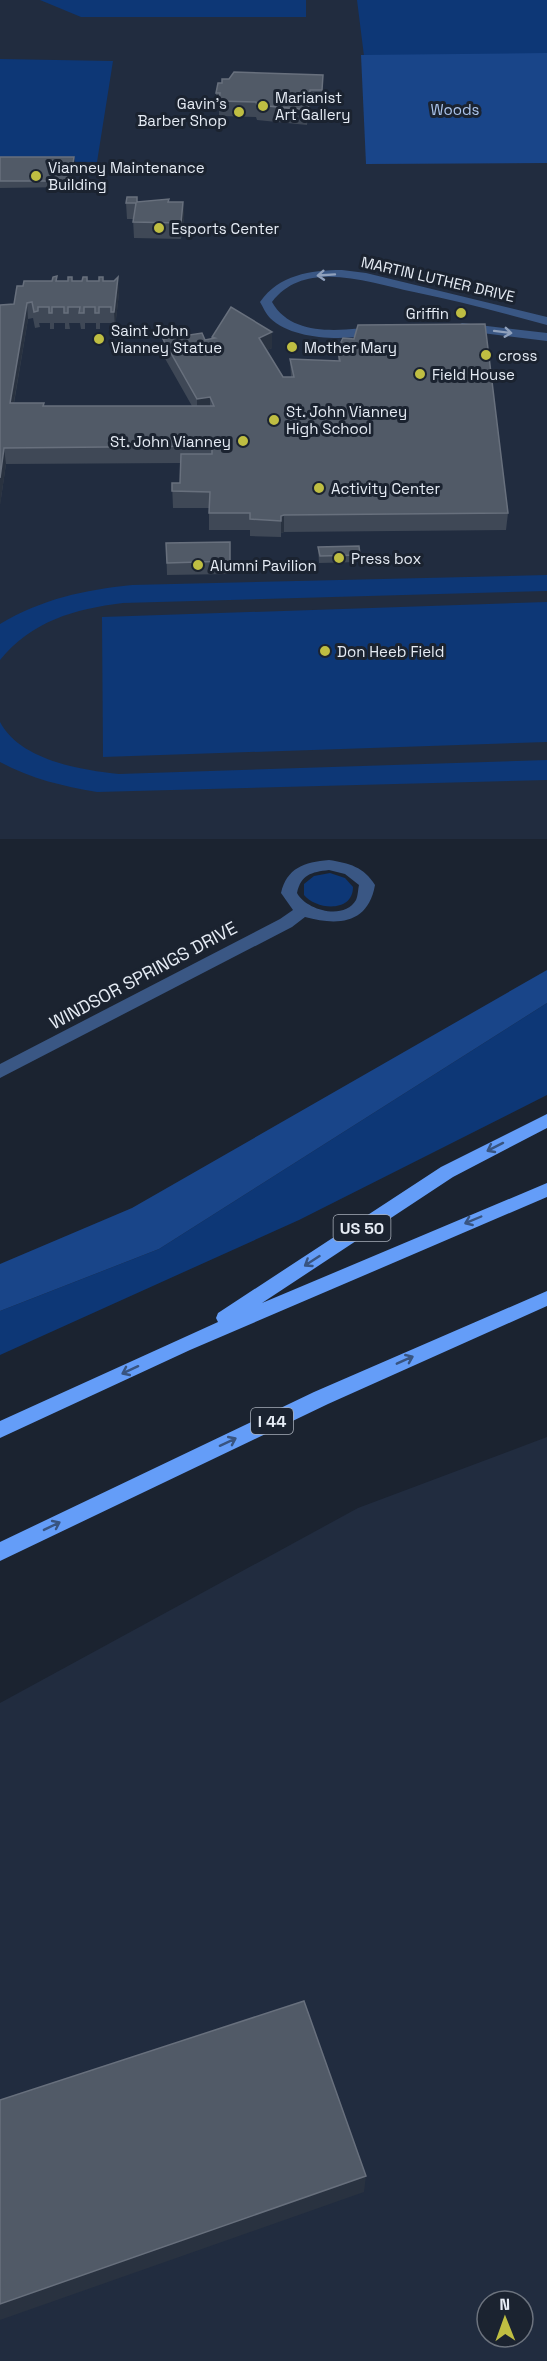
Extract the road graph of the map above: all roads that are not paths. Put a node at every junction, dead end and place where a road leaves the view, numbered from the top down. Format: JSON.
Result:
{"nodes":[{"id":1,"x":547,"y":321,"type":"edge"},
{"id":2,"x":446,"y":327,"type":"edge"},
{"id":3,"x":396,"y":329,"type":"edge"},
{"id":4,"x":547,"y":337,"type":"edge"},
{"id":5,"x":303,"y":910,"type":"junction"},
{"id":6,"x":0,"y":1072,"type":"edge"},
{"id":7,"x":547,"y":1120,"type":"edge"},
{"id":8,"x":547,"y":1190,"type":"edge"},
{"id":9,"x":547,"y":1298,"type":"edge"},
{"id":10,"x":183,"y":1345,"type":"junction"},
{"id":11,"x":0,"y":1430,"type":"edge"},
{"id":12,"x":0,"y":1552,"type":"edge"}],
"edges":[{"from":1,"to":3,"type":"street","name":"MARTIN LUTHER DRIVE","one_way":true},
{"from":2,"to":4,"type":"street","one_way":true},
{"from":5,"to":5,"type":"street"},
{"from":5,"to":6,"type":"street","name":"WINDSOR SPRINGS DRIVE"},
{"from":7,"to":10,"type":"highway","number":"US 50","one_way":true},
{"from":8,"to":10,"type":"highway","one_way":true},
{"from":12,"to":9,"type":"highway","number":"I 44","one_way":true},
{"from":10,"to":11,"type":"highway","one_way":true}]}
